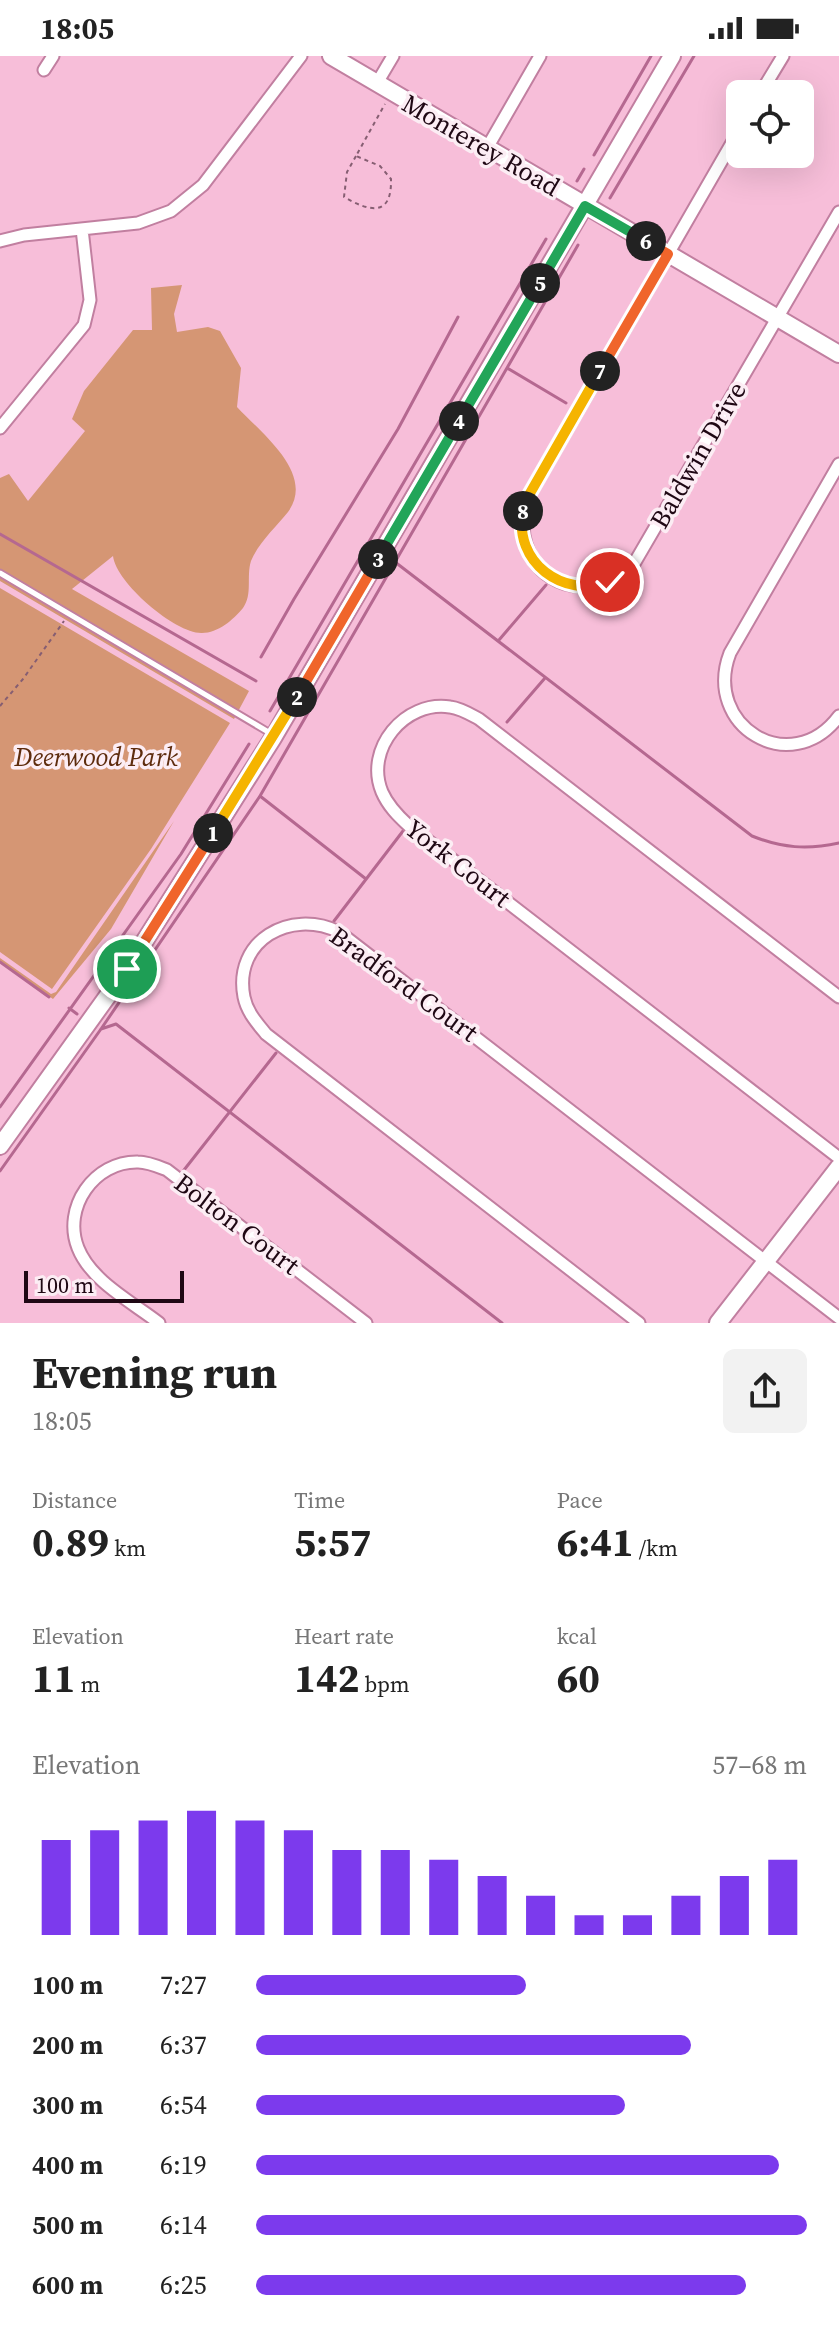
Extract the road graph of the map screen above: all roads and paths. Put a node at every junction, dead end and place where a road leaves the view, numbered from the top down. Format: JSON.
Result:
{"nodes":[{"id":1,"x":53,"y":56,"type":"edge"},
{"id":2,"x":301,"y":56,"type":"edge"},
{"id":3,"x":331,"y":56,"type":"edge"},
{"id":4,"x":393,"y":56,"type":"edge"},
{"id":5,"x":540,"y":56,"type":"edge"},
{"id":6,"x":672,"y":56,"type":"edge"},
{"id":7,"x":783,"y":56,"type":"edge"},
{"id":8,"x":44,"y":70,"type":"dead end"},
{"id":9,"x":768,"y":80,"type":"edge"},
{"id":10,"x":377,"y":83,"type":"junction"},
{"id":11,"x":393,"y":93,"type":"junction"},
{"id":12,"x":487,"y":148,"type":"junction"},
{"id":13,"x":726,"y":153,"type":"edge"},
{"id":14,"x":356,"y":156,"type":"junction"},
{"id":15,"x":585,"y":206,"type":"junction"},
{"id":16,"x":839,"y":212,"type":"edge"},
{"id":17,"x":82,"y":229,"type":"junction"},
{"id":18,"x":0,"y":241,"type":"edge"},
{"id":19,"x":668,"y":254,"type":"junction"},
{"id":20,"x":777,"y":318,"type":"junction"},
{"id":21,"x":839,"y":354,"type":"edge"},
{"id":22,"x":0,"y":428,"type":"edge"},
{"id":23,"x":839,"y":464,"type":"edge"},
{"id":24,"x":0,"y":573,"type":"edge"},
{"id":25,"x":70,"y":613,"type":"junction"},
{"id":26,"x":0,"y":706,"type":"edge"},
{"id":27,"x":839,"y":716,"type":"edge"},
{"id":28,"x":274,"y":735,"type":"junction"},
{"id":29,"x":839,"y":997,"type":"edge"},
{"id":30,"x":0,"y":1146,"type":"edge"},
{"id":31,"x":839,"y":1158,"type":"edge"},
{"id":32,"x":839,"y":1167,"type":"edge"},
{"id":33,"x":765,"y":1261,"type":"junction"},
{"id":34,"x":839,"y":1318,"type":"edge"},
{"id":35,"x":159,"y":1323,"type":"edge"},
{"id":36,"x":366,"y":1323,"type":"edge"},
{"id":37,"x":639,"y":1323,"type":"edge"},
{"id":38,"x":718,"y":1323,"type":"edge"}],
"edges":[{"from":1,"to":8,"type":"street"},
{"from":2,"to":17,"type":"street"},
{"from":3,"to":10,"type":"main road","name":"Monterey Road"},
{"from":4,"to":10,"type":"street"},
{"from":5,"to":12,"type":"street"},
{"from":6,"to":15,"type":"main road"},
{"from":7,"to":9,"type":"street"},
{"from":10,"to":11,"type":"main road","name":"Monterey Road"},
{"from":11,"to":12,"type":"main road","name":"Monterey Road"},
{"from":11,"to":14,"type":"path"},
{"from":12,"to":15,"type":"main road","name":"Monterey Road"},
{"from":13,"to":19,"type":"street","name":"Baldwin Drive"},
{"from":14,"to":14,"type":"path"},
{"from":15,"to":19,"type":"main road","name":"Monterey Road"},
{"from":15,"to":28,"type":"main road"},
{"from":16,"to":20,"type":"street","name":"Baldwin Drive"},
{"from":17,"to":18,"type":"street"},
{"from":17,"to":22,"type":"street"},
{"from":19,"to":20,"type":"main road","name":"Monterey Road"},
{"from":19,"to":20,"type":"street","name":"Baldwin Drive"},
{"from":20,"to":21,"type":"main road","name":"Monterey Road"},
{"from":23,"to":27,"type":"street"},
{"from":24,"to":25,"type":"lane"},
{"from":25,"to":26,"type":"path"},
{"from":25,"to":28,"type":"lane"},
{"from":28,"to":30,"type":"main road"},
{"from":29,"to":31,"type":"street","name":"York Court"},
{"from":32,"to":33,"type":"main road"},
{"from":33,"to":34,"type":"street","name":"Bradford Court"},
{"from":33,"to":37,"type":"street","name":"Bradford Court"},
{"from":33,"to":38,"type":"main road"},
{"from":35,"to":36,"type":"street","name":"Bolton Court"}]}
